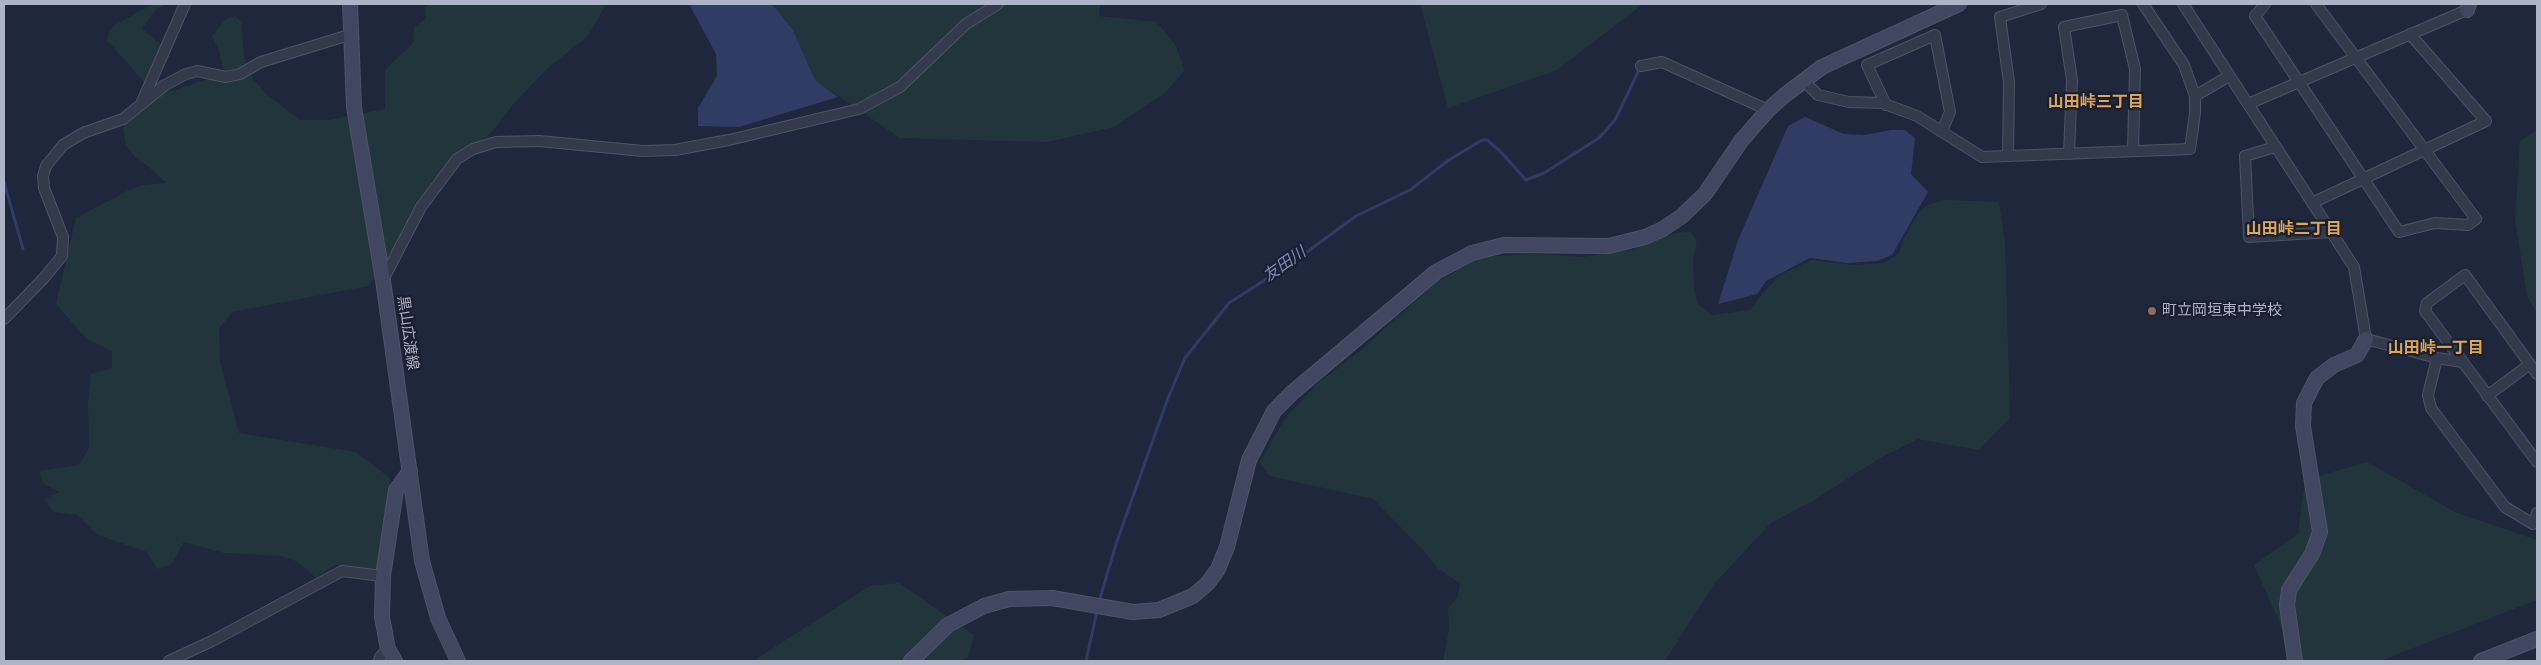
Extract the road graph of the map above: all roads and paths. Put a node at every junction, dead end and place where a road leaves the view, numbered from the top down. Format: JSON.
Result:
{"nodes":[{"id":1,"x":185,"y":4,"type":"edge"},
{"id":2,"x":350,"y":4,"type":"edge"},
{"id":3,"x":998,"y":4,"type":"edge"},
{"id":4,"x":1959,"y":4,"type":"edge"},
{"id":5,"x":2040,"y":4,"type":"edge"},
{"id":6,"x":2143,"y":4,"type":"edge"},
{"id":7,"x":2183,"y":4,"type":"edge"},
{"id":8,"x":2265,"y":4,"type":"edge"},
{"id":9,"x":2316,"y":4,"type":"edge"},
{"id":10,"x":2468,"y":7,"type":"edge"},
{"id":11,"x":2410,"y":34,"type":"junction"},
{"id":12,"x":349,"y":35,"type":"junction"},
{"id":13,"x":2357,"y":58,"type":"junction"},
{"id":14,"x":1642,"y":66,"type":"dead end"},
{"id":15,"x":2229,"y":76,"type":"junction"},
{"id":16,"x":1804,"y":81,"type":"junction"},
{"id":17,"x":2298,"y":82,"type":"junction"},
{"id":18,"x":2195,"y":96,"type":"junction"},
{"id":19,"x":142,"y":104,"type":"junction"},
{"id":20,"x":1886,"y":104,"type":"junction"},
{"id":21,"x":2248,"y":104,"type":"junction"},
{"id":22,"x":1768,"y":110,"type":"junction"},
{"id":23,"x":1942,"y":131,"type":"junction"},
{"id":24,"x":2275,"y":147,"type":"junction"},
{"id":25,"x":2426,"y":150,"type":"junction"},
{"id":26,"x":2133,"y":151,"type":"junction"},
{"id":27,"x":2069,"y":154,"type":"junction"},
{"id":28,"x":2008,"y":156,"type":"junction"},
{"id":29,"x":2364,"y":179,"type":"junction"},
{"id":30,"x":2312,"y":203,"type":"junction"},
{"id":31,"x":2331,"y":232,"type":"junction"},
{"id":32,"x":383,"y":280,"type":"junction"},
{"id":33,"x":4,"y":319,"type":"edge"},
{"id":34,"x":2366,"y":338,"type":"junction"},
{"id":35,"x":2436,"y":358,"type":"junction"},
{"id":36,"x":2462,"y":362,"type":"junction"},
{"id":37,"x":2530,"y":364,"type":"junction"},
{"id":38,"x":2537,"y":374,"type":"edge"},
{"id":39,"x":2487,"y":396,"type":"junction"},
{"id":40,"x":2537,"y":462,"type":"edge"},
{"id":41,"x":410,"y":471,"type":"junction"},
{"id":42,"x":2537,"y":513,"type":"edge"},
{"id":43,"x":383,"y":576,"type":"junction"},
{"id":44,"x":2537,"y":639,"type":"edge"},
{"id":45,"x":388,"y":649,"type":"junction"},
{"id":46,"x":169,"y":661,"type":"edge"},
{"id":47,"x":379,"y":661,"type":"edge"},
{"id":48,"x":395,"y":661,"type":"edge"},
{"id":49,"x":458,"y":661,"type":"edge"},
{"id":50,"x":911,"y":661,"type":"edge"},
{"id":51,"x":2295,"y":661,"type":"edge"},
{"id":52,"x":2481,"y":661,"type":"edge"}],
"edges":[{"from":1,"to":19,"type":"street"},
{"from":2,"to":12,"type":"street","name":"黒山広渡線"},
{"from":3,"to":32,"type":"street"},
{"from":4,"to":16,"type":"street"},
{"from":5,"to":28,"type":"street"},
{"from":6,"to":18,"type":"street"},
{"from":7,"to":15,"type":"street"},
{"from":8,"to":17,"type":"street"},
{"from":9,"to":13,"type":"street"},
{"from":10,"to":11,"type":"street"},
{"from":11,"to":13,"type":"street"},
{"from":11,"to":25,"type":"street"},
{"from":12,"to":19,"type":"street"},
{"from":12,"to":32,"type":"street","name":"黒山広渡線"},
{"from":13,"to":17,"type":"street"},
{"from":13,"to":25,"type":"street"},
{"from":14,"to":22,"type":"street"},
{"from":15,"to":18,"type":"street"},
{"from":15,"to":21,"type":"street"},
{"from":16,"to":20,"type":"street"},
{"from":16,"to":22,"type":"street"},
{"from":17,"to":21,"type":"street"},
{"from":17,"to":29,"type":"street"},
{"from":18,"to":26,"type":"street"},
{"from":19,"to":33,"type":"street"},
{"from":20,"to":23,"type":"street"},
{"from":20,"to":23,"type":"street"},
{"from":21,"to":24,"type":"street"},
{"from":22,"to":50,"type":"street"},
{"from":23,"to":28,"type":"street"},
{"from":24,"to":30,"type":"street"},
{"from":24,"to":31,"type":"street"},
{"from":25,"to":29,"type":"street"},
{"from":25,"to":29,"type":"street"},
{"from":26,"to":27,"type":"street"},
{"from":26,"to":27,"type":"street"},
{"from":27,"to":28,"type":"street"},
{"from":29,"to":30,"type":"street"},
{"from":30,"to":31,"type":"street"},
{"from":31,"to":34,"type":"street"},
{"from":32,"to":41,"type":"street","name":"黒山広渡線"},
{"from":34,"to":35,"type":"street"},
{"from":34,"to":51,"type":"street"},
{"from":35,"to":36,"type":"street"},
{"from":35,"to":42,"type":"street"},
{"from":36,"to":37,"type":"street"},
{"from":36,"to":39,"type":"street"},
{"from":37,"to":38,"type":"street"},
{"from":37,"to":39,"type":"street"},
{"from":39,"to":40,"type":"street"},
{"from":41,"to":43,"type":"street"},
{"from":41,"to":49,"type":"street","name":"黒山広渡線"},
{"from":43,"to":45,"type":"street"},
{"from":43,"to":46,"type":"street"},
{"from":44,"to":52,"type":"street"},
{"from":45,"to":47,"type":"street"},
{"from":45,"to":48,"type":"street"}]}
